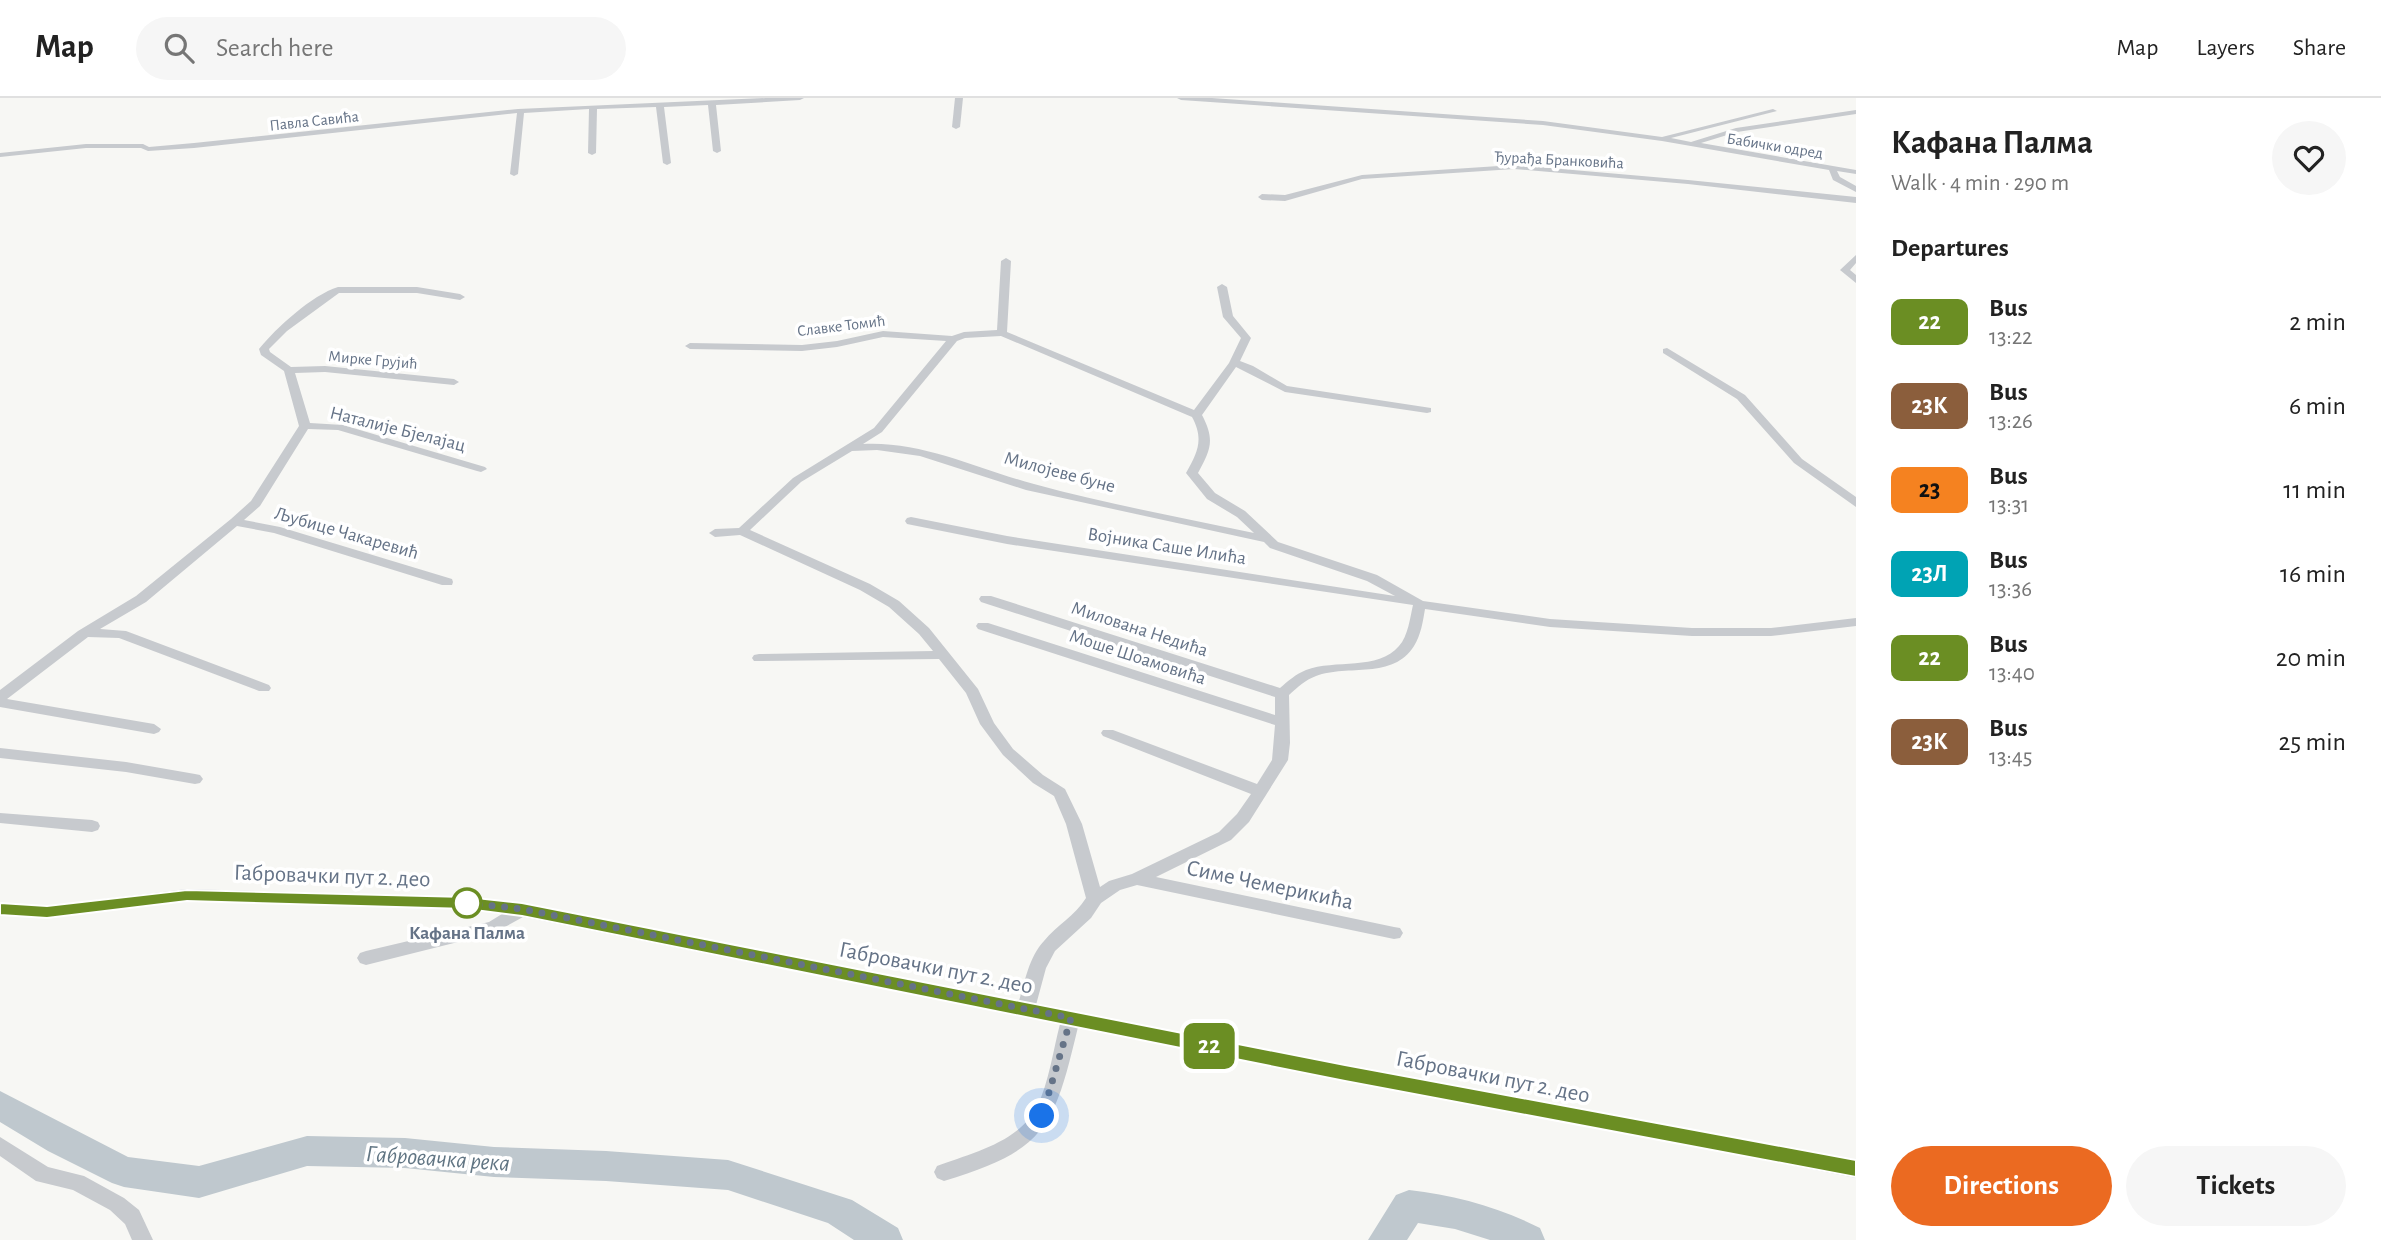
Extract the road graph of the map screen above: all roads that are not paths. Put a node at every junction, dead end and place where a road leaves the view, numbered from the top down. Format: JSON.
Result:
{"nodes":[{"id":1,"x":800,"y":98,"type":"edge"},
{"id":2,"x":959,"y":98,"type":"edge"},
{"id":3,"x":1181,"y":98,"type":"edge"},
{"id":4,"x":712,"y":104,"type":"junction"},
{"id":5,"x":660,"y":106,"type":"junction"},
{"id":6,"x":593,"y":108,"type":"junction"},
{"id":7,"x":521,"y":111,"type":"junction"},
{"id":8,"x":1773,"y":111,"type":"dead end"},
{"id":9,"x":1856,"y":112,"type":"edge"},
{"id":10,"x":956,"y":127,"type":"dead end"},
{"id":11,"x":1661,"y":139,"type":"junction"},
{"id":12,"x":1689,"y":144,"type":"junction"},
{"id":13,"x":717,"y":151,"type":"dead end"},
{"id":14,"x":592,"y":153,"type":"dead end"},
{"id":15,"x":0,"y":155,"type":"edge"},
{"id":16,"x":667,"y":163,"type":"dead end"},
{"id":17,"x":1832,"y":168,"type":"junction"},
{"id":18,"x":1856,"y":172,"type":"edge"},
{"id":19,"x":514,"y":174,"type":"dead end"},
{"id":20,"x":1856,"y":190,"type":"edge"},
{"id":21,"x":1262,"y":197,"type":"dead end"},
{"id":22,"x":1856,"y":200,"type":"edge"},
{"id":23,"x":1856,"y":258,"type":"edge"},
{"id":24,"x":1006,"y":261,"type":"dead end"},
{"id":25,"x":1856,"y":280,"type":"edge"},
{"id":26,"x":1222,"y":287,"type":"dead end"},
{"id":27,"x":460,"y":297,"type":"dead end"},
{"id":28,"x":1002,"y":333,"type":"junction"},
{"id":29,"x":954,"y":339,"type":"junction"},
{"id":30,"x":690,"y":346,"type":"dead end"},
{"id":31,"x":1667,"y":351,"type":"dead end"},
{"id":32,"x":1234,"y":363,"type":"junction"},
{"id":33,"x":289,"y":370,"type":"junction"},
{"id":34,"x":454,"y":382,"type":"dead end"},
{"id":35,"x":1427,"y":410,"type":"dead end"},
{"id":36,"x":1196,"y":415,"type":"junction"},
{"id":37,"x":305,"y":426,"type":"junction"},
{"id":38,"x":845,"y":449,"type":"junction"},
{"id":39,"x":481,"y":468,"type":"dead end"},
{"id":40,"x":1856,"y":503,"type":"edge"},
{"id":41,"x":911,"y":521,"type":"dead end"},
{"id":42,"x":235,"y":522,"type":"junction"},
{"id":43,"x":742,"y":531,"type":"junction"},
{"id":44,"x":715,"y":533,"type":"dead end"},
{"id":45,"x":1266,"y":539,"type":"junction"},
{"id":46,"x":447,"y":582,"type":"dead end"},
{"id":47,"x":986,"y":599,"type":"dead end"},
{"id":48,"x":1416,"y":602,"type":"junction"},
{"id":49,"x":1856,"y":622,"type":"edge"},
{"id":50,"x":983,"y":626,"type":"dead end"},
{"id":51,"x":83,"y":634,"type":"junction"},
{"id":52,"x":944,"y":655,"type":"junction"},
{"id":53,"x":759,"y":658,"type":"dead end"},
{"id":54,"x":264,"y":688,"type":"dead end"},
{"id":55,"x":1282,"y":694,"type":"junction"},
{"id":56,"x":0,"y":700,"type":"edge"},
{"id":57,"x":1282,"y":722,"type":"junction"},
{"id":58,"x":154,"y":729,"type":"dead end"},
{"id":59,"x":1108,"y":733,"type":"dead end"},
{"id":60,"x":0,"y":753,"type":"edge"},
{"id":61,"x":195,"y":779,"type":"dead end"},
{"id":62,"x":1259,"y":791,"type":"junction"},
{"id":63,"x":0,"y":818,"type":"edge"},
{"id":64,"x":92,"y":826,"type":"dead end"},
{"id":65,"x":1137,"y":879,"type":"junction"},
{"id":66,"x":1095,"y":899,"type":"junction"},
{"id":67,"x":0,"y":909,"type":"edge"},
{"id":68,"x":522,"y":909,"type":"junction"},
{"id":69,"x":1394,"y":933,"type":"dead end"},
{"id":70,"x":366,"y":958,"type":"dead end"},
{"id":71,"x":1026,"y":1010,"type":"junction"},
{"id":72,"x":1071,"y":1018,"type":"junction"},
{"id":73,"x":0,"y":1145,"type":"edge"},
{"id":74,"x":1856,"y":1169,"type":"edge"},
{"id":75,"x":944,"y":1172,"type":"dead end"},
{"id":76,"x":142,"y":1240,"type":"edge"}],
"edges":[{"from":1,"to":4,"type":"street","name":"Павла Савића"},
{"from":2,"to":10,"type":"street"},
{"from":3,"to":11,"type":"street","name":"Бабички одред"},
{"from":4,"to":5,"type":"street","name":"Павла Савића"},
{"from":4,"to":13,"type":"street"},
{"from":5,"to":6,"type":"street","name":"Павла Савића"},
{"from":5,"to":16,"type":"street"},
{"from":6,"to":7,"type":"street","name":"Павла Савића"},
{"from":6,"to":14,"type":"street"},
{"from":7,"to":15,"type":"street","name":"Павла Савића"},
{"from":7,"to":19,"type":"street"},
{"from":8,"to":11,"type":"street"},
{"from":9,"to":12,"type":"street"},
{"from":11,"to":12,"type":"street","name":"Бабички одред"},
{"from":12,"to":17,"type":"street","name":"Бабички одред"},
{"from":17,"to":18,"type":"street","name":"Бабички одред"},
{"from":17,"to":20,"type":"street"},
{"from":21,"to":22,"type":"street","name":"Ђурађа Бранковића"},
{"from":23,"to":25,"type":"street"},
{"from":24,"to":28,"type":"street"},
{"from":26,"to":32,"type":"street"},
{"from":27,"to":33,"type":"street"},
{"from":28,"to":29,"type":"street","name":"Славке Томић"},
{"from":28,"to":36,"type":"street"},
{"from":29,"to":30,"type":"street","name":"Славке Томић"},
{"from":29,"to":38,"type":"street"},
{"from":31,"to":40,"type":"street"},
{"from":32,"to":35,"type":"street"},
{"from":32,"to":36,"type":"street"},
{"from":33,"to":34,"type":"street","name":"Мирке Грујић"},
{"from":33,"to":37,"type":"street"},
{"from":36,"to":45,"type":"street","name":"Милојеве буне"},
{"from":37,"to":39,"type":"street","name":"Наталије Бјелајац"},
{"from":37,"to":42,"type":"street"},
{"from":38,"to":43,"type":"street"},
{"from":38,"to":45,"type":"street","name":"Милојеве буне"},
{"from":41,"to":48,"type":"street","name":"Војника Саше Илића"},
{"from":42,"to":46,"type":"street","name":"Љубице Чакаревић"},
{"from":42,"to":51,"type":"street"},
{"from":43,"to":44,"type":"street"},
{"from":43,"to":52,"type":"street"},
{"from":45,"to":48,"type":"street","name":"Милојеве буне"},
{"from":47,"to":55,"type":"street","name":"Милована Недића"},
{"from":48,"to":49,"type":"street","name":"Војника Саше Илића"},
{"from":48,"to":55,"type":"street"},
{"from":50,"to":57,"type":"street","name":"Моше Шоамовића"},
{"from":51,"to":54,"type":"street"},
{"from":51,"to":56,"type":"street"},
{"from":52,"to":53,"type":"street"},
{"from":52,"to":66,"type":"street"},
{"from":55,"to":57,"type":"street"},
{"from":56,"to":58,"type":"street"},
{"from":57,"to":62,"type":"street"},
{"from":59,"to":62,"type":"street"},
{"from":60,"to":61,"type":"street"},
{"from":62,"to":65,"type":"street"},
{"from":63,"to":64,"type":"street"},
{"from":65,"to":66,"type":"street"},
{"from":65,"to":69,"type":"street","name":"Симе Чемерикића"},
{"from":66,"to":71,"type":"street"},
{"from":67,"to":68,"type":"street","name":"Габровачки пут 2. део"},
{"from":68,"to":70,"type":"street"},
{"from":68,"to":71,"type":"street","name":"Габровачки пут 2. део"},
{"from":71,"to":72,"type":"street","name":"Габровачки пут 2. део"},
{"from":72,"to":74,"type":"street","name":"Габровачки пут 2. део"},
{"from":72,"to":75,"type":"street"},
{"from":73,"to":76,"type":"street"}]}
